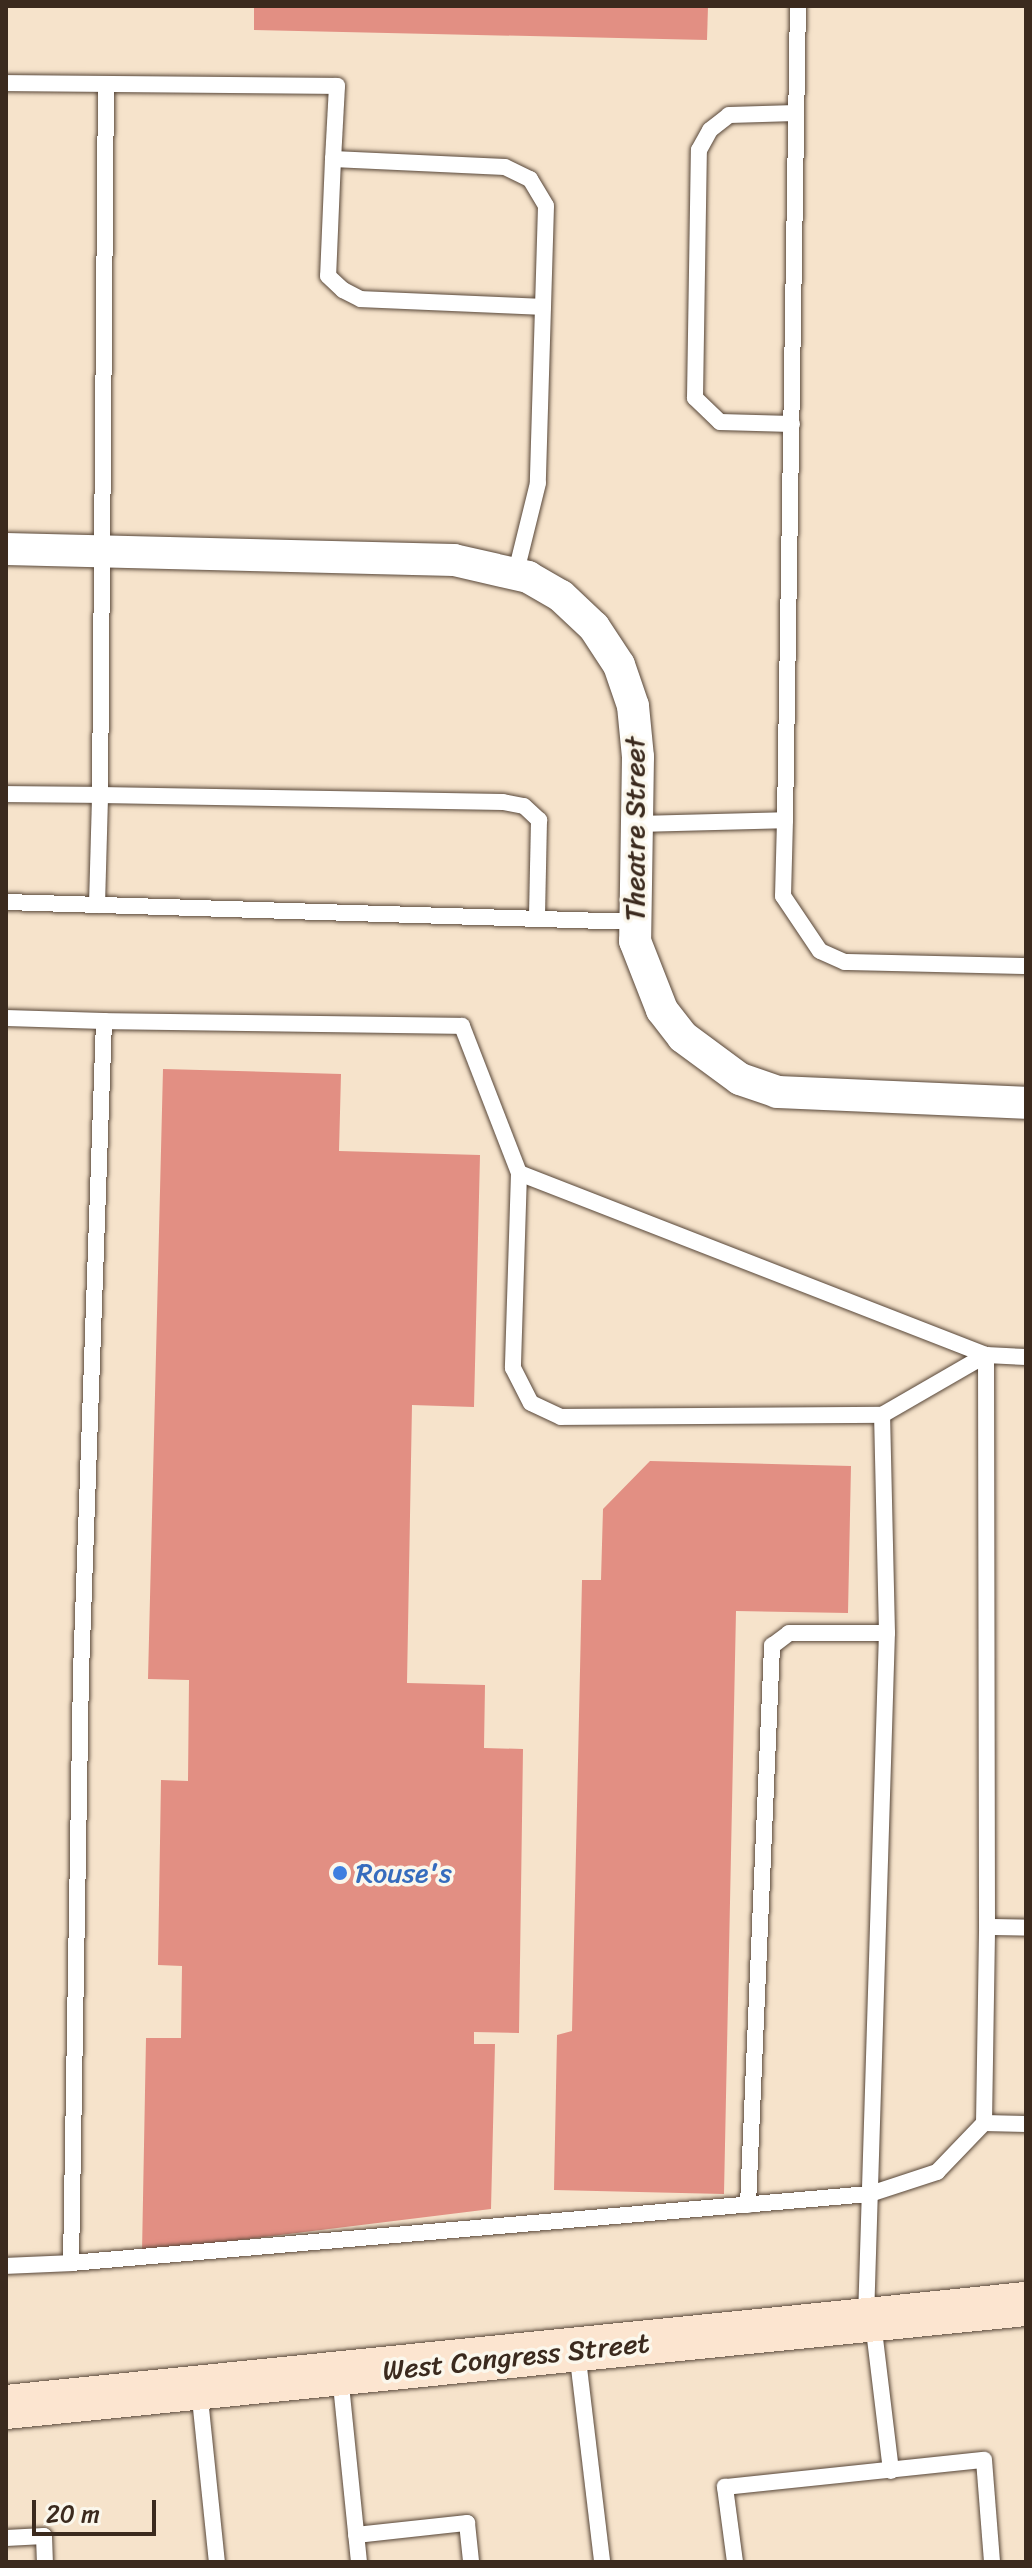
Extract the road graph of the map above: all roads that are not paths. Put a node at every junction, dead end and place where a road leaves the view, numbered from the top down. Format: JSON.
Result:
{"nodes":[{"id":1,"x":798,"y":6,"type":"edge"},
{"id":2,"x":6,"y":83,"type":"edge"},
{"id":3,"x":106,"y":84,"type":"junction"},
{"id":4,"x":796,"y":113,"type":"junction"},
{"id":5,"x":333,"y":159,"type":"junction"},
{"id":6,"x":543,"y":307,"type":"junction"},
{"id":7,"x":792,"y":424,"type":"junction"},
{"id":8,"x":6,"y":549,"type":"edge"},
{"id":9,"x":100,"y":551,"type":"junction"},
{"id":10,"x":516,"y":572,"type":"junction"},
{"id":11,"x":6,"y":794,"type":"edge"},
{"id":12,"x":100,"y":795,"type":"junction"},
{"id":13,"x":785,"y":820,"type":"junction"},
{"id":14,"x":636,"y":824,"type":"junction"},
{"id":15,"x":6,"y":902,"type":"edge"},
{"id":16,"x":97,"y":905,"type":"junction"},
{"id":17,"x":537,"y":918,"type":"junction"},
{"id":18,"x":634,"y":922,"type":"junction"},
{"id":19,"x":1026,"y":966,"type":"edge"},
{"id":20,"x":6,"y":1018,"type":"edge"},
{"id":21,"x":104,"y":1021,"type":"junction"},
{"id":22,"x":1026,"y":1103,"type":"edge"},
{"id":23,"x":519,"y":1173,"type":"junction"},
{"id":24,"x":986,"y":1355,"type":"junction"},
{"id":25,"x":1026,"y":1357,"type":"edge"},
{"id":26,"x":882,"y":1415,"type":"junction"},
{"id":27,"x":887,"y":1633,"type":"junction"},
{"id":28,"x":987,"y":1927,"type":"junction"},
{"id":29,"x":1026,"y":1928,"type":"edge"},
{"id":30,"x":984,"y":2123,"type":"junction"},
{"id":31,"x":1026,"y":2124,"type":"edge"},
{"id":32,"x":870,"y":2194,"type":"junction"},
{"id":33,"x":748,"y":2205,"type":"junction"},
{"id":34,"x":71,"y":2263,"type":"junction"},
{"id":35,"x":6,"y":2266,"type":"edge"},
{"id":36,"x":1026,"y":2304,"type":"edge"},
{"id":37,"x":870,"y":2320,"type":"junction"},
{"id":38,"x":577,"y":2351,"type":"junction"},
{"id":39,"x":339,"y":2374,"type":"junction"},
{"id":40,"x":198,"y":2387,"type":"junction"},
{"id":41,"x":6,"y":2407,"type":"edge"},
{"id":42,"x":891,"y":2471,"type":"junction"},
{"id":43,"x":356,"y":2535,"type":"junction"},
{"id":44,"x":6,"y":2538,"type":"edge"},
{"id":45,"x":45,"y":2562,"type":"edge"},
{"id":46,"x":217,"y":2562,"type":"edge"},
{"id":47,"x":359,"y":2562,"type":"edge"},
{"id":48,"x":471,"y":2562,"type":"edge"},
{"id":49,"x":602,"y":2562,"type":"edge"},
{"id":50,"x":735,"y":2562,"type":"edge"},
{"id":51,"x":992,"y":2562,"type":"edge"}],
"edges":[{"from":1,"to":4,"type":"lane"},
{"from":2,"to":3,"type":"lane"},
{"from":3,"to":5,"type":"lane"},
{"from":3,"to":9,"type":"lane"},
{"from":4,"to":7,"type":"lane"},
{"from":4,"to":7,"type":"lane"},
{"from":5,"to":6,"type":"lane"},
{"from":5,"to":6,"type":"lane"},
{"from":6,"to":10,"type":"lane"},
{"from":7,"to":13,"type":"lane"},
{"from":8,"to":9,"type":"street","name":"Theatre Street"},
{"from":9,"to":10,"type":"street","name":"Theatre Street"},
{"from":9,"to":12,"type":"lane"},
{"from":10,"to":14,"type":"street","name":"Theatre Street"},
{"from":11,"to":12,"type":"lane"},
{"from":12,"to":16,"type":"lane"},
{"from":12,"to":17,"type":"lane"},
{"from":13,"to":14,"type":"lane"},
{"from":13,"to":19,"type":"lane"},
{"from":14,"to":18,"type":"street","name":"Theatre Street"},
{"from":15,"to":16,"type":"lane"},
{"from":16,"to":17,"type":"lane"},
{"from":17,"to":18,"type":"lane"},
{"from":18,"to":22,"type":"street","name":"Theatre Street"},
{"from":20,"to":21,"type":"lane"},
{"from":21,"to":23,"type":"lane"},
{"from":21,"to":34,"type":"lane"},
{"from":23,"to":24,"type":"lane"},
{"from":23,"to":26,"type":"lane"},
{"from":24,"to":25,"type":"lane"},
{"from":24,"to":26,"type":"lane"},
{"from":24,"to":28,"type":"lane"},
{"from":26,"to":27,"type":"lane"},
{"from":27,"to":32,"type":"lane"},
{"from":27,"to":33,"type":"lane"},
{"from":28,"to":29,"type":"lane"},
{"from":28,"to":30,"type":"lane"},
{"from":30,"to":31,"type":"lane"},
{"from":30,"to":32,"type":"lane"},
{"from":32,"to":33,"type":"lane"},
{"from":32,"to":37,"type":"lane"},
{"from":33,"to":34,"type":"lane"},
{"from":34,"to":35,"type":"lane"},
{"from":36,"to":37,"type":"main road","name":"West Congress Street"},
{"from":37,"to":38,"type":"main road","name":"West Congress Street"},
{"from":37,"to":42,"type":"lane"},
{"from":38,"to":39,"type":"main road","name":"West Congress Street"},
{"from":38,"to":49,"type":"lane"},
{"from":39,"to":40,"type":"main road","name":"West Congress Street"},
{"from":39,"to":43,"type":"lane"},
{"from":40,"to":41,"type":"main road","name":"West Congress Street"},
{"from":40,"to":46,"type":"lane"},
{"from":42,"to":50,"type":"lane"},
{"from":42,"to":51,"type":"lane"},
{"from":43,"to":47,"type":"lane"},
{"from":43,"to":48,"type":"lane"},
{"from":44,"to":45,"type":"lane"}]}
